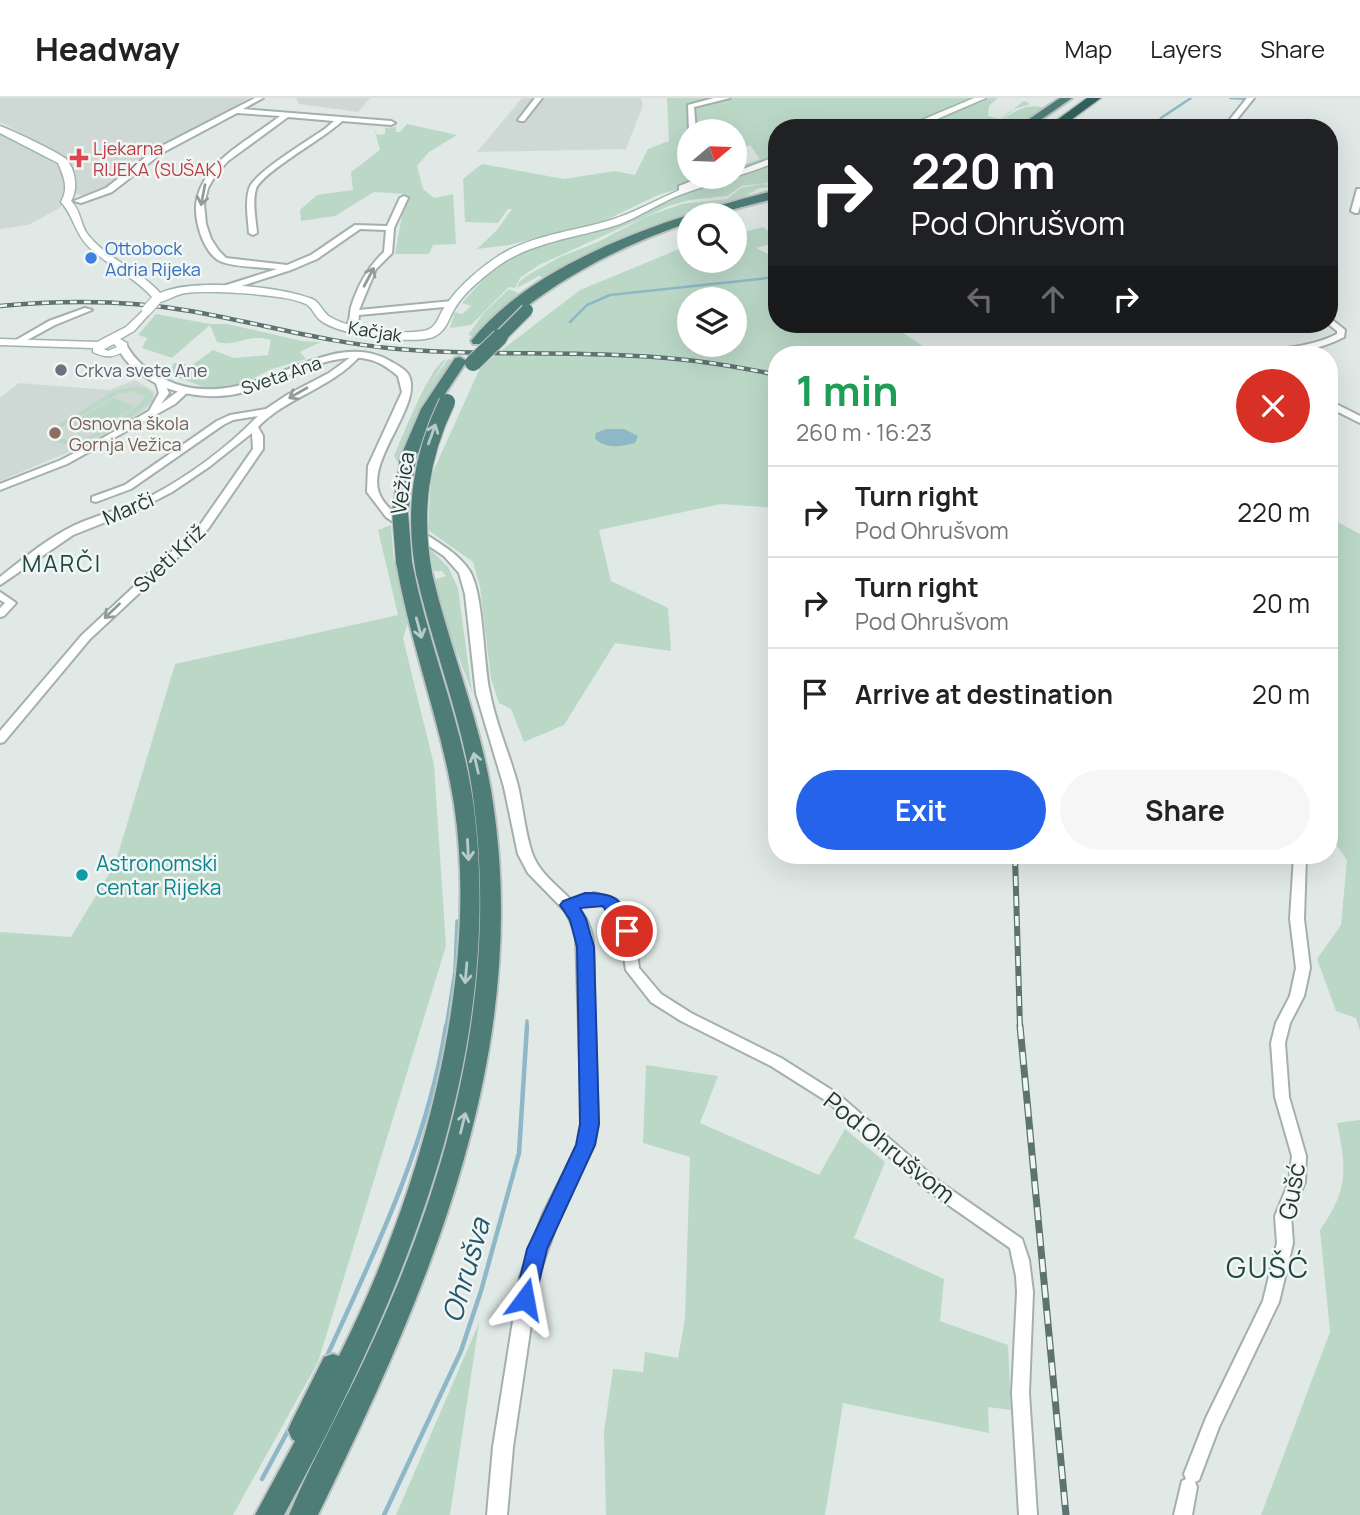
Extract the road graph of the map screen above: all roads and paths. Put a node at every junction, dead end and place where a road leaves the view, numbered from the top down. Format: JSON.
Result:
{"nodes":[{"id":1,"x":260,"y":98,"type":"edge"},
{"id":2,"x":538,"y":98,"type":"edge"},
{"id":3,"x":727,"y":98,"type":"edge"},
{"id":4,"x":982,"y":98,"type":"edge"},
{"id":5,"x":1067,"y":98,"type":"edge"},
{"id":6,"x":1073,"y":98,"type":"edge"},
{"id":7,"x":1088,"y":98,"type":"edge"},
{"id":8,"x":1095,"y":98,"type":"edge"},
{"id":9,"x":1251,"y":98,"type":"edge"},
{"id":10,"x":237,"y":111,"type":"junction"},
{"id":11,"x":285,"y":116,"type":"junction"},
{"id":12,"x":691,"y":119,"type":"edge"},
{"id":13,"x":930,"y":119,"type":"edge"},
{"id":14,"x":1035,"y":119,"type":"edge"},
{"id":15,"x":1042,"y":119,"type":"edge"},
{"id":16,"x":1057,"y":119,"type":"edge"},
{"id":17,"x":1065,"y":119,"type":"edge"},
{"id":18,"x":1234,"y":119,"type":"edge"},
{"id":19,"x":339,"y":120,"type":"junction"},
{"id":20,"x":522,"y":120,"type":"dead end"},
{"id":21,"x":391,"y":123,"type":"dead end"},
{"id":22,"x":0,"y":129,"type":"edge"},
{"id":23,"x":768,"y":162,"type":"edge"},
{"id":24,"x":747,"y":170,"type":"edge"},
{"id":25,"x":690,"y":189,"type":"edge"},
{"id":26,"x":683,"y":191,"type":"joint"},
{"id":27,"x":1360,"y":191,"type":"edge"},
{"id":28,"x":768,"y":196,"type":"edge"},
{"id":29,"x":404,"y":198,"type":"dead end"},
{"id":30,"x":75,"y":200,"type":"junction"},
{"id":31,"x":768,"y":202,"type":"edge"},
{"id":32,"x":743,"y":203,"type":"edge"},
{"id":33,"x":747,"y":208,"type":"edge"},
{"id":34,"x":1355,"y":211,"type":"dead end"},
{"id":35,"x":677,"y":223,"type":"edge"},
{"id":36,"x":390,"y":228,"type":"junction"},
{"id":37,"x":677,"y":230,"type":"edge"},
{"id":38,"x":253,"y":233,"type":"dead end"},
{"id":39,"x":288,"y":268,"type":"junction"},
{"id":40,"x":147,"y":285,"type":"junction"},
{"id":41,"x":223,"y":289,"type":"junction"},
{"id":42,"x":185,"y":290,"type":"junction"},
{"id":43,"x":156,"y":299,"type":"junction"},
{"id":44,"x":452,"y":304,"type":"junction"},
{"id":45,"x":88,"y":310,"type":"dead end"},
{"id":46,"x":356,"y":313,"type":"junction"},
{"id":47,"x":349,"y":328,"type":"junction"},
{"id":48,"x":1338,"y":328,"type":"edge"},
{"id":49,"x":130,"y":329,"type":"junction"},
{"id":50,"x":5,"y":344,"type":"edge"},
{"id":51,"x":123,"y":346,"type":"junction"},
{"id":52,"x":1318,"y":346,"type":"edge"},
{"id":53,"x":104,"y":348,"type":"junction"},
{"id":54,"x":355,"y":357,"type":"junction"},
{"id":55,"x":467,"y":362,"type":"junction"},
{"id":56,"x":136,"y":365,"type":"junction"},
{"id":57,"x":159,"y":380,"type":"junction"},
{"id":58,"x":183,"y":390,"type":"junction"},
{"id":59,"x":203,"y":393,"type":"junction"},
{"id":60,"x":167,"y":401,"type":"junction"},
{"id":61,"x":1338,"y":408,"type":"edge"},
{"id":62,"x":265,"y":412,"type":"junction"},
{"id":63,"x":1360,"y":419,"type":"edge"},
{"id":64,"x":253,"y":427,"type":"junction"},
{"id":65,"x":0,"y":487,"type":"edge"},
{"id":66,"x":96,"y":499,"type":"dead end"},
{"id":67,"x":0,"y":582,"type":"edge"},
{"id":68,"x":0,"y":595,"type":"edge"},
{"id":69,"x":0,"y":614,"type":"edge"},
{"id":70,"x":0,"y":739,"type":"edge"},
{"id":71,"x":1300,"y":864,"type":"edge"},
{"id":72,"x":569,"y":905,"type":"junction"},
{"id":73,"x":433,"y":1187,"type":"junction"},
{"id":74,"x":255,"y":1515,"type":"edge"},
{"id":75,"x":269,"y":1515,"type":"edge"},
{"id":76,"x":303,"y":1515,"type":"edge"},
{"id":77,"x":317,"y":1515,"type":"edge"},
{"id":78,"x":497,"y":1515,"type":"edge"},
{"id":79,"x":1029,"y":1515,"type":"edge"},
{"id":80,"x":1183,"y":1515,"type":"edge"}],
"edges":[{"from":1,"to":10,"type":"street"},
{"from":2,"to":20,"type":"street"},
{"from":3,"to":12,"type":"street"},
{"from":4,"to":13,"type":"main road"},
{"from":5,"to":14,"type":"highway"},
{"from":6,"to":15,"type":"highway"},
{"from":7,"to":16,"type":"highway"},
{"from":8,"to":17,"type":"highway"},
{"from":9,"to":18,"type":"street"},
{"from":10,"to":11,"type":"street"},
{"from":10,"to":30,"type":"street"},
{"from":11,"to":19,"type":"street"},
{"from":11,"to":39,"type":"street","one_way":true},
{"from":19,"to":21,"type":"street"},
{"from":19,"to":38,"type":"street"},
{"from":22,"to":30,"type":"main road"},
{"from":23,"to":24,"type":"main road"},
{"from":25,"to":26,"type":"main road","name":"Kačjak"},
{"from":26,"to":44,"type":"main road","name":"Kačjak"},
{"from":27,"to":34,"type":"street"},
{"from":28,"to":32,"type":"highway"},
{"from":29,"to":36,"type":"street"},
{"from":30,"to":40,"type":"main road"},
{"from":31,"to":33,"type":"highway"},
{"from":35,"to":55,"type":"highway"},
{"from":36,"to":39,"type":"street"},
{"from":46,"to":36,"type":"street","one_way":true},
{"from":37,"to":55,"type":"highway","bridge":true},
{"from":39,"to":41,"type":"street"},
{"from":40,"to":42,"type":"main road"},
{"from":40,"to":43,"type":"main road"},
{"from":41,"to":42,"type":"main road","name":"Kačjak"},
{"from":41,"to":47,"type":"main road","name":"Kačjak"},
{"from":42,"to":43,"type":"main road","name":"Kačjak"},
{"from":43,"to":49,"type":"main road","bridge":true},
{"from":44,"to":46,"type":"street"},
{"from":44,"to":47,"type":"main road","name":"Kačjak"},
{"from":45,"to":50,"type":"street"},
{"from":46,"to":47,"type":"street"},
{"from":48,"to":52,"type":"street"},
{"from":49,"to":51,"type":"main road"},
{"from":49,"to":53,"type":"main road"},
{"from":50,"to":53,"type":"main road"},
{"from":51,"to":53,"type":"main road"},
{"from":51,"to":56,"type":"street"},
{"from":53,"to":56,"type":"street"},
{"from":54,"to":59,"type":"street","name":"Sveta Ana"},
{"from":54,"to":62,"type":"street","one_way":true},
{"from":54,"to":72,"type":"street","name":"Sveta Ana"},
{"from":73,"to":55,"type":"highway","name":"Vežica","one_way":true,"bridge":true},
{"from":55,"to":73,"type":"highway","one_way":true,"bridge":true},
{"from":56,"to":57,"type":"street","name":"Sveta Ana"},
{"from":57,"to":58,"type":"street","name":"Sveta Ana"},
{"from":57,"to":60,"type":"street"},
{"from":58,"to":59,"type":"street","name":"Sveta Ana"},
{"from":58,"to":60,"type":"street"},
{"from":59,"to":60,"type":"street"},
{"from":60,"to":65,"type":"street"},
{"from":61,"to":63,"type":"street"},
{"from":62,"to":64,"type":"street"},
{"from":62,"to":66,"type":"street","name":"Marči"},
{"from":64,"to":67,"type":"street","name":"Marči"},
{"from":64,"to":70,"type":"street","name":"Sveti Križ","one_way":true},
{"from":68,"to":69,"type":"street"},
{"from":71,"to":80,"type":"street","name":"Gušć"},
{"from":72,"to":78,"type":"street"},
{"from":72,"to":79,"type":"street","name":"Pod Ohrušvom"},
{"from":73,"to":74,"type":"highway"},
{"from":73,"to":75,"type":"highway"},
{"from":73,"to":76,"type":"highway"},
{"from":73,"to":77,"type":"highway"}]}
